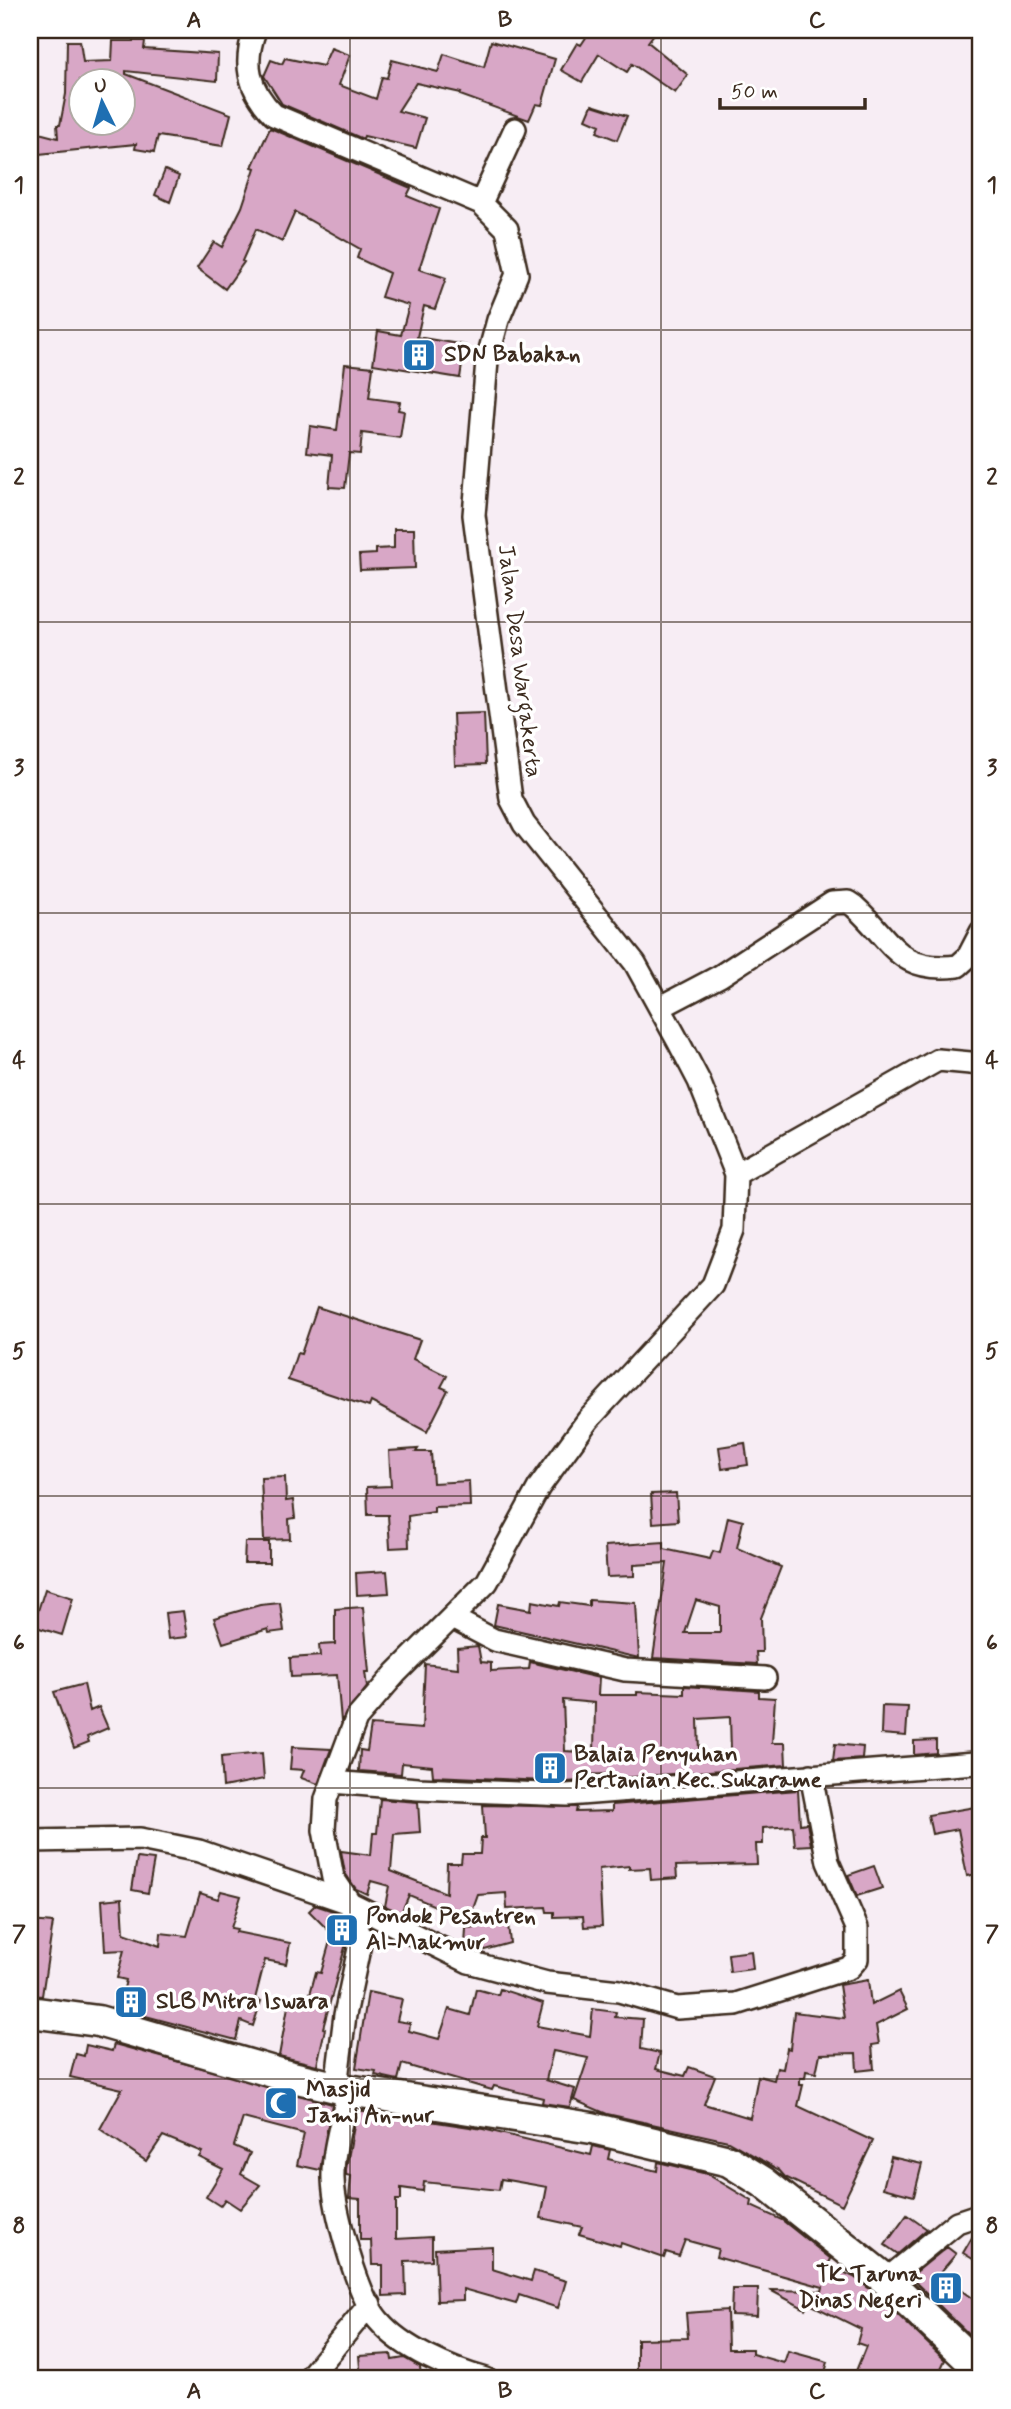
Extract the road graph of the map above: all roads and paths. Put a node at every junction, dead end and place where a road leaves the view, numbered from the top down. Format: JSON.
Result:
{"nodes":[{"id":1,"x":256,"y":30,"type":"edge"},
{"id":2,"x":515,"y":129,"type":"dead end"},
{"id":3,"x":481,"y":203,"type":"junction"},
{"id":4,"x":981,"y":932,"type":"edge"},
{"id":5,"x":661,"y":1007,"type":"junction"},
{"id":6,"x":981,"y":1064,"type":"edge"},
{"id":7,"x":736,"y":1174,"type":"junction"},
{"id":8,"x":452,"y":1618,"type":"junction"},
{"id":9,"x":765,"y":1678,"type":"dead end"},
{"id":10,"x":975,"y":1763,"type":"dead end"},
{"id":11,"x":810,"y":1775,"type":"junction"},
{"id":12,"x":332,"y":1782,"type":"junction"},
{"id":13,"x":30,"y":1841,"type":"edge"},
{"id":14,"x":350,"y":1903,"type":"junction"},
{"id":15,"x":30,"y":2012,"type":"edge"},
{"id":16,"x":342,"y":2088,"type":"junction"},
{"id":17,"x":981,"y":2214,"type":"edge"},
{"id":18,"x":886,"y":2280,"type":"junction"},
{"id":19,"x":370,"y":2304,"type":"junction"},
{"id":20,"x":981,"y":2370,"type":"edge"},
{"id":21,"x":308,"y":2379,"type":"edge"},
{"id":22,"x":486,"y":2379,"type":"edge"}],
"edges":[{"from":1,"to":3,"type":"street","name":"Jalan Desa Wargakerta"},
{"from":2,"to":3,"type":"street"},
{"from":3,"to":5,"type":"street","name":"Jalan Desa Wargakerta"},
{"from":4,"to":5,"type":"street"},
{"from":5,"to":7,"type":"street","name":"Jalan Desa Wargakerta"},
{"from":6,"to":7,"type":"street"},
{"from":7,"to":8,"type":"street","name":"Jalan Desa Wargakerta"},
{"from":8,"to":9,"type":"street"},
{"from":8,"to":12,"type":"street","name":"Jalan Desa Wargakerta"},
{"from":10,"to":11,"type":"street"},
{"from":11,"to":12,"type":"street"},
{"from":11,"to":14,"type":"street"},
{"from":12,"to":14,"type":"street","name":"Jalan Desa Wargakerta"},
{"from":13,"to":14,"type":"street"},
{"from":14,"to":16,"type":"street","name":"Jalan Desa Wargakerta"},
{"from":15,"to":16,"type":"street"},
{"from":16,"to":18,"type":"street"},
{"from":16,"to":19,"type":"street","name":"Jalan Desa Wargakerta"},
{"from":17,"to":18,"type":"street"},
{"from":18,"to":20,"type":"street"},
{"from":19,"to":21,"type":"street"},
{"from":19,"to":22,"type":"street","name":"Jalan Desa Wargakerta"}]}
